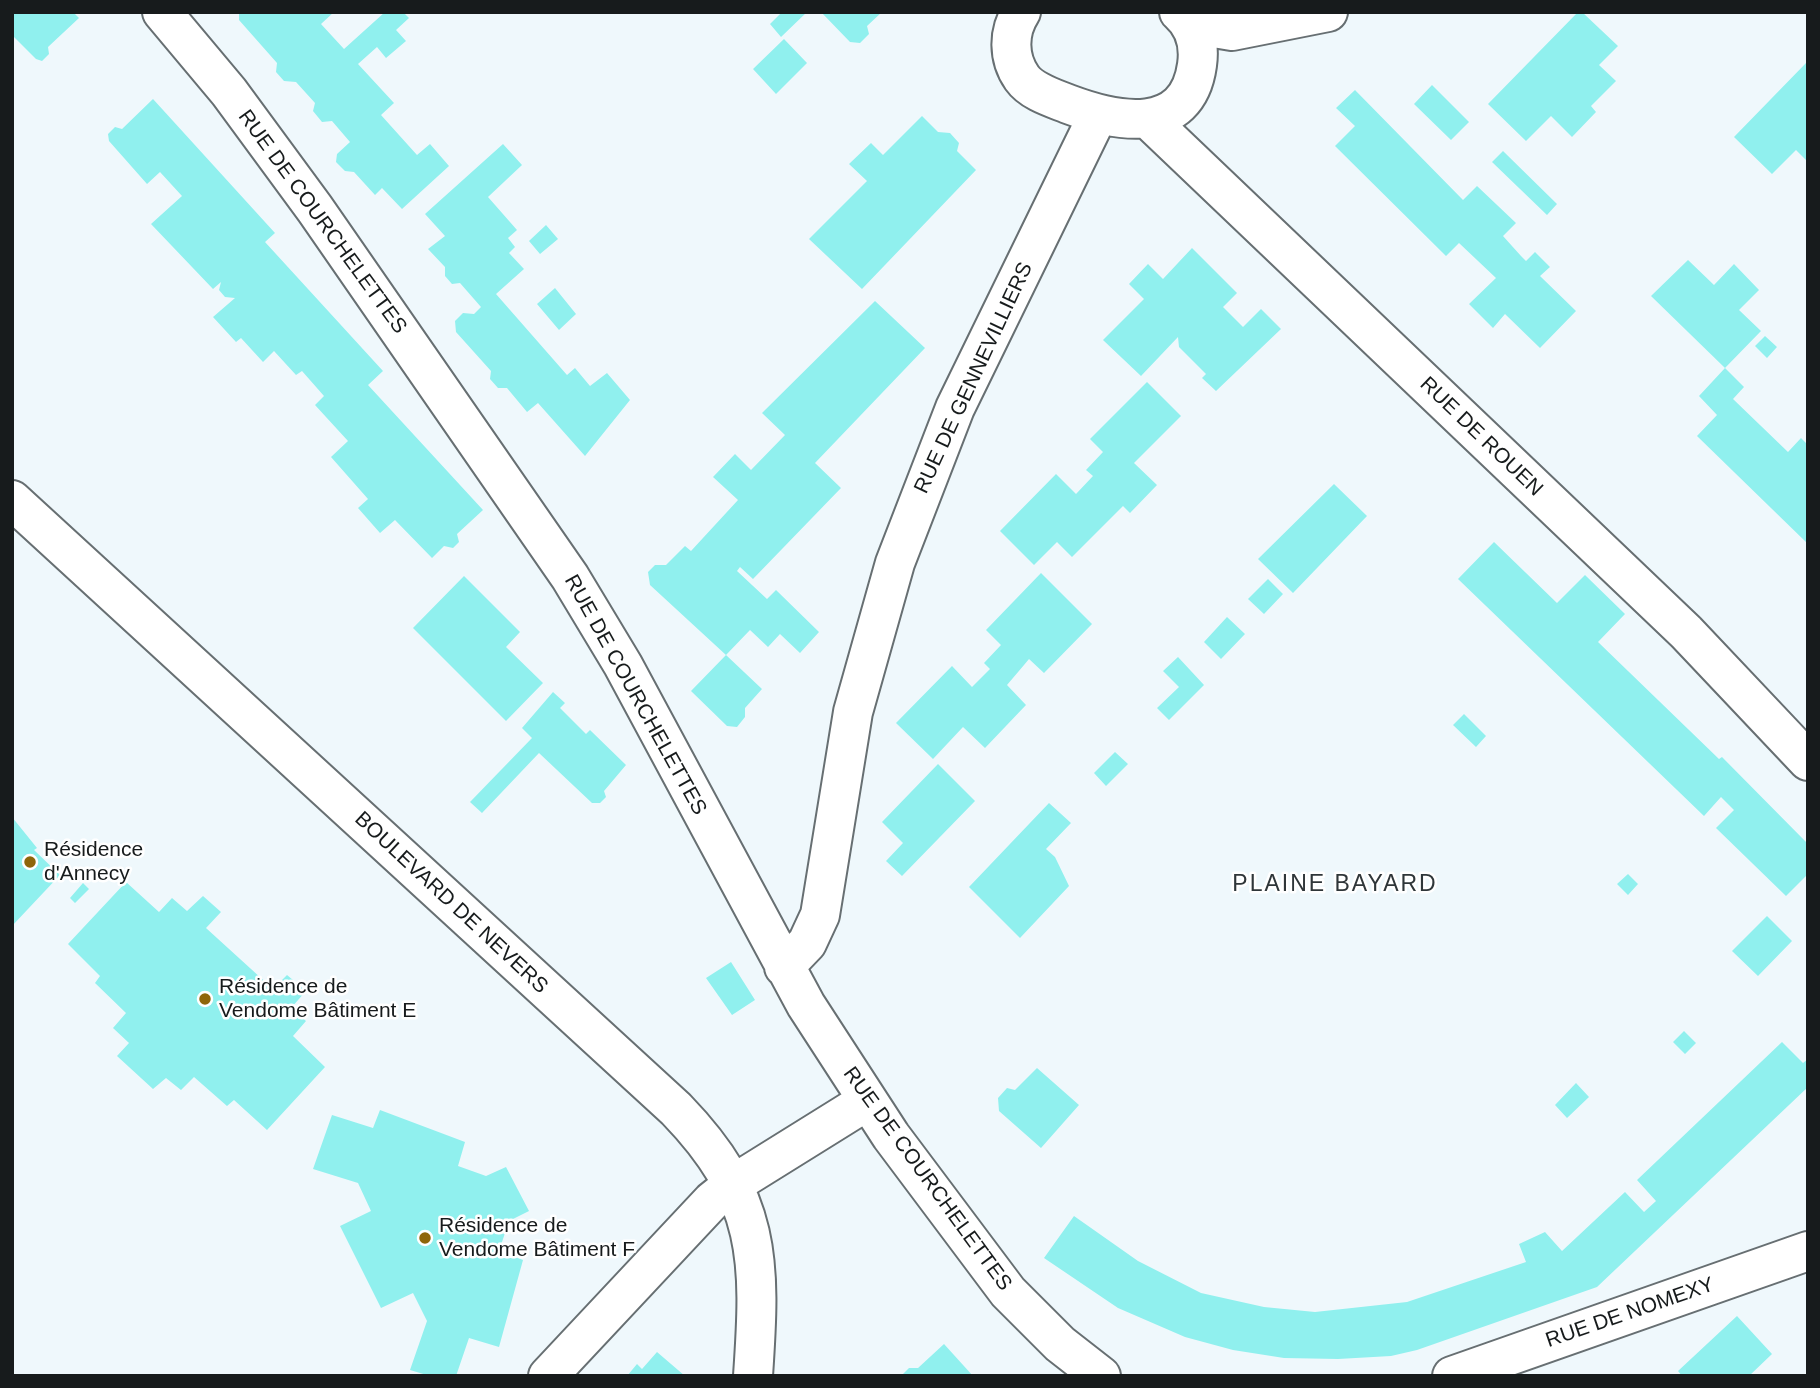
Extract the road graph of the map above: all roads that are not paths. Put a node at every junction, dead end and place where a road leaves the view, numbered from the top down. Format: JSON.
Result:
{"nodes":[{"id":1,"x":162,"y":12,"type":"edge"},
{"id":2,"x":1021,"y":12,"type":"edge"},
{"id":3,"x":1328,"y":12,"type":"edge"},
{"id":4,"x":1184,"y":18,"type":"edge"},
{"id":5,"x":1098,"y":115,"type":"junction"},
{"id":6,"x":1148,"y":119,"type":"junction"},
{"id":7,"x":12,"y":500,"type":"edge"},
{"id":8,"x":1808,"y":761,"type":"edge"},
{"id":9,"x":784,"y":967,"type":"junction"},
{"id":10,"x":867,"y":1101,"type":"junction"},
{"id":11,"x":732,"y":1185,"type":"junction"},
{"id":12,"x":1808,"y":1251,"type":"edge"},
{"id":13,"x":548,"y":1376,"type":"edge"},
{"id":14,"x":753,"y":1376,"type":"edge"},
{"id":15,"x":1101,"y":1376,"type":"edge"},
{"id":16,"x":1452,"y":1376,"type":"edge"}],
"edges":[{"from":1,"to":9,"type":"street","name":"RUE DE COURCHELETTES"},
{"from":2,"to":5,"type":"street"},
{"from":3,"to":4,"type":"street"},
{"from":4,"to":6,"type":"street"},
{"from":5,"to":6,"type":"street"},
{"from":5,"to":9,"type":"street","name":"RUE DE GENNEVILLIERS"},
{"from":6,"to":8,"type":"street","name":"RUE DE ROUEN"},
{"from":7,"to":11,"type":"street","name":"BOULEVARD DE NEVERS"},
{"from":9,"to":10,"type":"street","name":"RUE DE COURCHELETTES"},
{"from":10,"to":11,"type":"street"},
{"from":10,"to":15,"type":"street","name":"RUE DE COURCHELETTES"},
{"from":11,"to":13,"type":"street"},
{"from":11,"to":14,"type":"street","name":"BOULEVARD DE NEVERS"},
{"from":12,"to":16,"type":"street","name":"RUE DE NOMEXY"}]}
